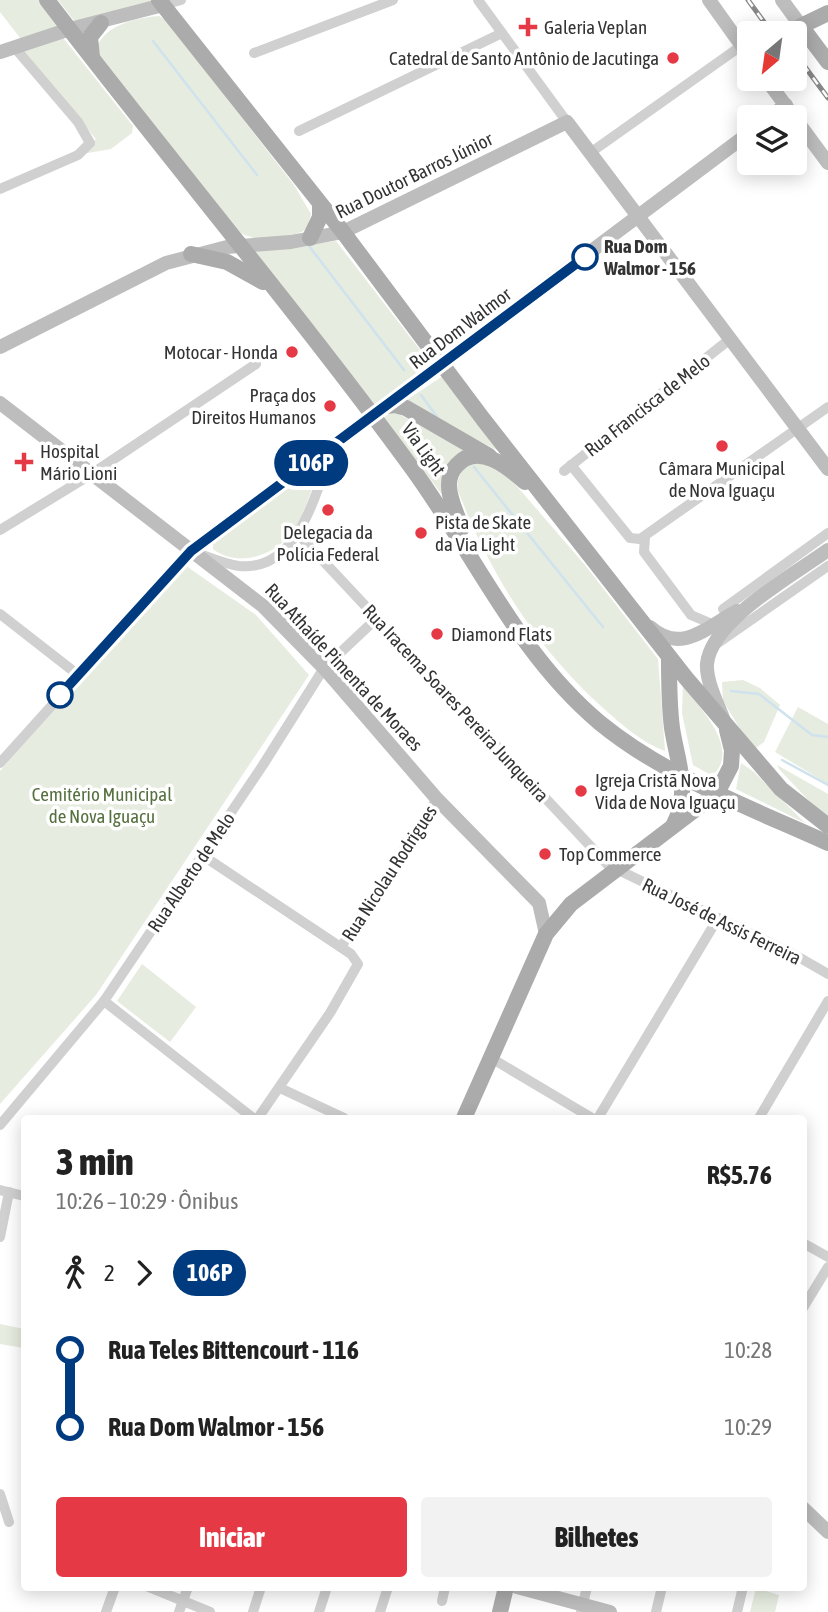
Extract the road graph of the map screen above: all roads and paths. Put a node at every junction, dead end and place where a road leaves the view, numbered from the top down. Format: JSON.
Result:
{"nodes":[{"id":1,"x":47,"y":0,"type":"edge"},
{"id":2,"x":181,"y":0,"type":"edge"},
{"id":3,"x":393,"y":0,"type":"edge"},
{"id":4,"x":478,"y":0,"type":"edge"},
{"id":5,"x":709,"y":0,"type":"edge"},
{"id":6,"x":782,"y":0,"type":"edge"},
{"id":7,"x":161,"y":3,"type":"edge"},
{"id":8,"x":828,"y":13,"type":"edge"},
{"id":9,"x":797,"y":21,"type":"edge"},
{"id":10,"x":101,"y":23,"type":"junction"},
{"id":11,"x":807,"y":23,"type":"edge"},
{"id":12,"x":70,"y":29,"type":"junction"},
{"id":13,"x":502,"y":33,"type":"junction"},
{"id":14,"x":807,"y":34,"type":"edge"},
{"id":15,"x":737,"y":40,"type":"edge"},
{"id":16,"x":15,"y":48,"type":"junction"},
{"id":17,"x":0,"y":52,"type":"edge"},
{"id":18,"x":254,"y":53,"type":"dead end"},
{"id":19,"x":737,"y":56,"type":"edge"},
{"id":20,"x":92,"y":57,"type":"junction"},
{"id":21,"x":828,"y":62,"type":"edge"},
{"id":22,"x":775,"y":91,"type":"edge"},
{"id":23,"x":786,"y":105,"type":"edge"},
{"id":24,"x":567,"y":122,"type":"junction"},
{"id":25,"x":299,"y":131,"type":"dead end"},
{"id":26,"x":807,"y":134,"type":"edge"},
{"id":27,"x":737,"y":142,"type":"edge"},
{"id":28,"x":590,"y":153,"type":"junction"},
{"id":29,"x":828,"y":163,"type":"edge"},
{"id":30,"x":0,"y":189,"type":"edge"},
{"id":31,"x":320,"y":205,"type":"junction"},
{"id":32,"x":638,"y":217,"type":"junction"},
{"id":33,"x":342,"y":232,"type":"junction"},
{"id":34,"x":310,"y":238,"type":"junction"},
{"id":35,"x":241,"y":242,"type":"junction"},
{"id":36,"x":191,"y":254,"type":"junction"},
{"id":37,"x":275,"y":291,"type":"junction"},
{"id":38,"x":730,"y":340,"type":"junction"},
{"id":39,"x":0,"y":347,"type":"edge"},
{"id":40,"x":256,"y":364,"type":"dead end"},
{"id":41,"x":443,"y":365,"type":"junction"},
{"id":42,"x":0,"y":403,"type":"edge"},
{"id":43,"x":828,"y":407,"type":"edge"},
{"id":44,"x":380,"y":411,"type":"junction"},
{"id":45,"x":797,"y":429,"type":"junction"},
{"id":46,"x":333,"y":446,"type":"junction"},
{"id":47,"x":497,"y":461,"type":"junction"},
{"id":48,"x":828,"y":469,"type":"edge"},
{"id":49,"x":90,"y":475,"type":"junction"},
{"id":50,"x":565,"y":522,"type":"junction"},
{"id":51,"x":0,"y":530,"type":"edge"},
{"id":52,"x":828,"y":533,"type":"edge"},
{"id":53,"x":298,"y":534,"type":"junction"},
{"id":54,"x":645,"y":537,"type":"junction"},
{"id":55,"x":181,"y":549,"type":"junction"},
{"id":56,"x":828,"y":550,"type":"edge"},
{"id":57,"x":474,"y":560,"type":"junction"},
{"id":58,"x":828,"y":566,"type":"edge"},
{"id":59,"x":723,"y":609,"type":"dead end"},
{"id":60,"x":0,"y":614,"type":"edge"},
{"id":61,"x":377,"y":618,"type":"junction"},
{"id":62,"x":643,"y":621,"type":"junction"},
{"id":63,"x":714,"y":637,"type":"junction"},
{"id":64,"x":669,"y":657,"type":"junction"},
{"id":65,"x":324,"y":668,"type":"junction"},
{"id":66,"x":77,"y":674,"type":"junction"},
{"id":67,"x":725,"y":724,"type":"junction"},
{"id":68,"x":2,"y":757,"type":"edge"},
{"id":69,"x":681,"y":775,"type":"junction"},
{"id":70,"x":717,"y":793,"type":"junction"},
{"id":71,"x":437,"y":799,"type":"junction"},
{"id":72,"x":674,"y":824,"type":"junction"},
{"id":73,"x":828,"y":826,"type":"edge"},
{"id":74,"x":828,"y":843,"type":"edge"},
{"id":75,"x":202,"y":855,"type":"junction"},
{"id":76,"x":615,"y":870,"type":"junction"},
{"id":77,"x":539,"y":904,"type":"junction"},
{"id":78,"x":571,"y":904,"type":"junction"},
{"id":79,"x":718,"y":918,"type":"junction"},
{"id":80,"x":546,"y":934,"type":"junction"},
{"id":81,"x":341,"y":947,"type":"junction"},
{"id":82,"x":828,"y":974,"type":"edge"},
{"id":83,"x":828,"y":1001,"type":"edge"},
{"id":84,"x":104,"y":1002,"type":"junction"},
{"id":85,"x":491,"y":1058,"type":"junction"},
{"id":86,"x":280,"y":1088,"type":"junction"},
{"id":87,"x":249,"y":1115,"type":"edge"},
{"id":88,"x":260,"y":1115,"type":"edge"},
{"id":89,"x":338,"y":1115,"type":"edge"},
{"id":90,"x":465,"y":1115,"type":"edge"},
{"id":91,"x":587,"y":1115,"type":"edge"},
{"id":92,"x":600,"y":1115,"type":"edge"},
{"id":93,"x":761,"y":1115,"type":"edge"},
{"id":94,"x":0,"y":1125,"type":"edge"},
{"id":95,"x":5,"y":1191,"type":"edge"},
{"id":96,"x":0,"y":1237,"type":"edge"},
{"id":97,"x":807,"y":1245,"type":"edge"},
{"id":98,"x":828,"y":1257,"type":"edge"},
{"id":99,"x":828,"y":1267,"type":"edge"},
{"id":100,"x":807,"y":1301,"type":"edge"},
{"id":101,"x":0,"y":1494,"type":"edge"},
{"id":102,"x":807,"y":1512,"type":"edge"},
{"id":103,"x":9,"y":1522,"type":"dead end"},
{"id":104,"x":828,"y":1532,"type":"edge"},
{"id":105,"x":114,"y":1591,"type":"edge"},
{"id":106,"x":159,"y":1591,"type":"edge"},
{"id":107,"x":187,"y":1591,"type":"edge"},
{"id":108,"x":260,"y":1591,"type":"edge"},
{"id":109,"x":326,"y":1591,"type":"edge"},
{"id":110,"x":387,"y":1591,"type":"edge"},
{"id":111,"x":444,"y":1591,"type":"edge"},
{"id":112,"x":505,"y":1591,"type":"edge"},
{"id":113,"x":529,"y":1591,"type":"edge"},
{"id":114,"x":661,"y":1591,"type":"edge"},
{"id":115,"x":742,"y":1591,"type":"edge"},
{"id":116,"x":183,"y":1601,"type":"junction"},
{"id":117,"x":442,"y":1601,"type":"dead end"},
{"id":118,"x":582,"y":1608,"type":"edge"},
{"id":119,"x":106,"y":1612,"type":"edge"},
{"id":120,"x":179,"y":1612,"type":"edge"},
{"id":121,"x":211,"y":1612,"type":"edge"},
{"id":122,"x":253,"y":1612,"type":"edge"},
{"id":123,"x":318,"y":1612,"type":"edge"},
{"id":124,"x":380,"y":1612,"type":"edge"},
{"id":125,"x":500,"y":1612,"type":"edge"},
{"id":126,"x":610,"y":1612,"type":"edge"},
{"id":127,"x":656,"y":1612,"type":"edge"},
{"id":128,"x":737,"y":1612,"type":"edge"}],
"edges":[{"from":1,"to":12,"type":"main road","name":"Via Light"},
{"from":2,"to":7,"type":"street"},
{"from":3,"to":18,"type":"street"},
{"from":4,"to":13,"type":"street"},
{"from":5,"to":15,"type":"main road"},
{"from":6,"to":9,"type":"main road"},
{"from":7,"to":10,"type":"main road"},
{"from":7,"to":31,"type":"main road"},
{"from":8,"to":11,"type":"main road"},
{"from":10,"to":12,"type":"main road"},
{"from":10,"to":20,"type":"main road"},
{"from":12,"to":16,"type":"main road"},
{"from":12,"to":20,"type":"main road","name":"Via Light"},
{"from":13,"to":24,"type":"street"},
{"from":13,"to":25,"type":"street"},
{"from":14,"to":21,"type":"main road"},
{"from":16,"to":17,"type":"main road"},
{"from":16,"to":30,"type":"street"},
{"from":19,"to":28,"type":"street"},
{"from":20,"to":35,"type":"main road","name":"Via Light"},
{"from":22,"to":23,"type":"main road"},
{"from":24,"to":28,"type":"main road"},
{"from":24,"to":33,"type":"main road","name":"Rua Doutor Barros Júnior"},
{"from":26,"to":29,"type":"main road"},
{"from":27,"to":32,"type":"main road","name":"Rua Dom Walmor"},
{"from":28,"to":32,"type":"main road"},
{"from":31,"to":33,"type":"main road"},
{"from":31,"to":34,"type":"main road"},
{"from":32,"to":38,"type":"main road"},
{"from":32,"to":41,"type":"main road","name":"Rua Dom Walmor"},
{"from":33,"to":34,"type":"main road","name":"Rua Doutor Barros Júnior"},
{"from":33,"to":41,"type":"main road"},
{"from":34,"to":35,"type":"main road","name":"Rua Doutor Barros Júnior"},
{"from":35,"to":36,"type":"main road","name":"Rua Doutor Barros Júnior"},
{"from":35,"to":37,"type":"main road","name":"Via Light"},
{"from":36,"to":37,"type":"main road"},
{"from":36,"to":39,"type":"main road","name":"Rua Doutor Barros Júnior"},
{"from":37,"to":44,"type":"main road","name":"Via Light"},
{"from":38,"to":45,"type":"main road"},
{"from":38,"to":54,"type":"street","name":"Rua Francisca de Melo"},
{"from":40,"to":49,"type":"street"},
{"from":41,"to":44,"type":"main road","name":"Rua Dom Walmor"},
{"from":41,"to":50,"type":"main road"},
{"from":42,"to":49,"type":"main road","name":"Rua Athaíde Pimenta de Moraes"},
{"from":43,"to":45,"type":"street"},
{"from":44,"to":46,"type":"main road","name":"Rua Dom Walmor"},
{"from":44,"to":47,"type":"main road"},
{"from":44,"to":57,"type":"main road","name":"Via Light"},
{"from":45,"to":48,"type":"main road"},
{"from":45,"to":54,"type":"street"},
{"from":46,"to":53,"type":"street"},
{"from":46,"to":55,"type":"main road","name":"Rua Dom Walmor"},
{"from":47,"to":50,"type":"main road"},
{"from":47,"to":57,"type":"main road"},
{"from":49,"to":51,"type":"street"},
{"from":49,"to":55,"type":"main road","name":"Rua Athaíde Pimenta de Moraes"},
{"from":50,"to":62,"type":"main road"},
{"from":52,"to":59,"type":"street"},
{"from":53,"to":55,"type":"street"},
{"from":53,"to":61,"type":"street","name":"Rua Iracema Soares Pereira Junqueira"},
{"from":54,"to":63,"type":"street"},
{"from":55,"to":65,"type":"main road","name":"Rua Athaíde Pimenta de Moraes"},
{"from":55,"to":66,"type":"street"},
{"from":56,"to":63,"type":"main road"},
{"from":57,"to":69,"type":"main road","name":"Via Light"},
{"from":58,"to":63,"type":"street"},
{"from":60,"to":66,"type":"street"},
{"from":61,"to":65,"type":"street","name":"Rua Alberto de Melo"},
{"from":61,"to":76,"type":"street","name":"Rua Iracema Soares Pereira Junqueira"},
{"from":62,"to":63,"type":"main road"},
{"from":62,"to":64,"type":"main road"},
{"from":63,"to":67,"type":"main road"},
{"from":64,"to":67,"type":"main road"},
{"from":64,"to":69,"type":"main road"},
{"from":65,"to":71,"type":"main road","name":"Rua Athaíde Pimenta de Moraes"},
{"from":65,"to":75,"type":"street","name":"Rua Alberto de Melo"},
{"from":66,"to":68,"type":"street"},
{"from":67,"to":70,"type":"main road"},
{"from":67,"to":73,"type":"main road"},
{"from":69,"to":70,"type":"main road","name":"Via Light"},
{"from":69,"to":72,"type":"main road"},
{"from":70,"to":72,"type":"main road"},
{"from":70,"to":74,"type":"main road","name":"Via Light"},
{"from":71,"to":77,"type":"main road","name":"Rua Athaíde Pimenta de Moraes"},
{"from":71,"to":81,"type":"street","name":"Rua Nicolau Rodrigues"},
{"from":72,"to":76,"type":"main road"},
{"from":75,"to":81,"type":"street"},
{"from":75,"to":84,"type":"street","name":"Rua Alberto de Melo"},
{"from":76,"to":78,"type":"main road"},
{"from":76,"to":79,"type":"street","name":"Rua José de Assis Ferreira"},
{"from":77,"to":78,"type":"main road"},
{"from":77,"to":80,"type":"main road"},
{"from":78,"to":80,"type":"main road"},
{"from":79,"to":82,"type":"street","name":"Rua José de Assis Ferreira"},
{"from":79,"to":92,"type":"street"},
{"from":80,"to":85,"type":"main road"},
{"from":81,"to":86,"type":"street"},
{"from":83,"to":93,"type":"street"},
{"from":84,"to":87,"type":"street"},
{"from":84,"to":94,"type":"street","name":"Rua Alberto de Melo"},
{"from":85,"to":90,"type":"main road"},
{"from":85,"to":91,"type":"street"},
{"from":86,"to":88,"type":"street"},
{"from":86,"to":89,"type":"street"},
{"from":95,"to":96,"type":"street"},
{"from":97,"to":98,"type":"street"},
{"from":99,"to":100,"type":"street"},
{"from":101,"to":103,"type":"street"},
{"from":102,"to":104,"type":"main road"},
{"from":105,"to":119,"type":"street"},
{"from":106,"to":116,"type":"street"},
{"from":107,"to":116,"type":"street"},
{"from":108,"to":122,"type":"street"},
{"from":109,"to":123,"type":"street"},
{"from":110,"to":124,"type":"street"},
{"from":111,"to":117,"type":"street"},
{"from":112,"to":125,"type":"main road"},
{"from":113,"to":118,"type":"main road"},
{"from":114,"to":127,"type":"street"},
{"from":115,"to":128,"type":"street"},
{"from":116,"to":120,"type":"street"},
{"from":116,"to":121,"type":"street"},
{"from":118,"to":126,"type":"main road"}]}
